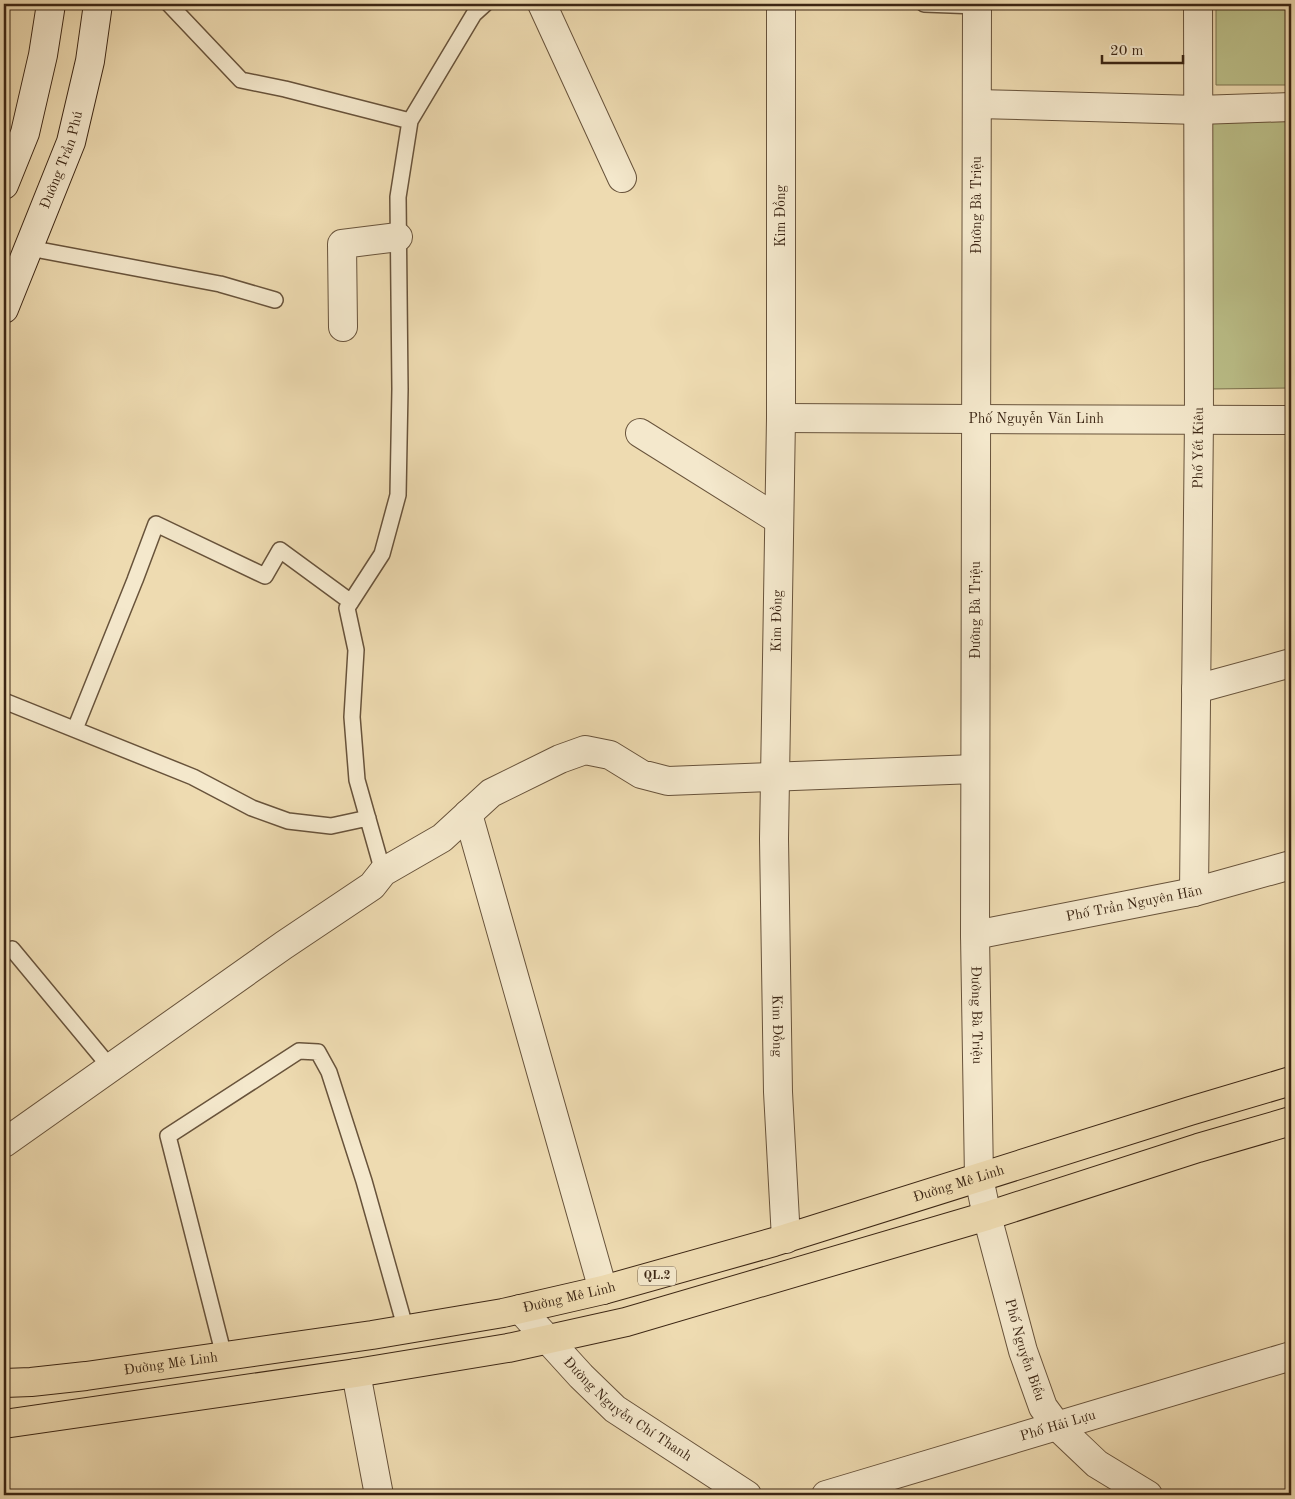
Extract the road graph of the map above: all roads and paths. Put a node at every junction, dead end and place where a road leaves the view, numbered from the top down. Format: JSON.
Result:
{"nodes":[{"id":1,"x":51,"y":4,"type":"edge"},
{"id":2,"x":98,"y":4,"type":"edge"},
{"id":3,"x":169,"y":4,"type":"edge"},
{"id":4,"x":486,"y":4,"type":"edge"},
{"id":5,"x":542,"y":4,"type":"edge"},
{"id":6,"x":781,"y":4,"type":"edge"},
{"id":7,"x":924,"y":4,"type":"edge"},
{"id":8,"x":1198,"y":4,"type":"edge"},
{"id":9,"x":977,"y":5,"type":"edge"},
{"id":10,"x":977,"y":104,"type":"junction"},
{"id":11,"x":1291,"y":107,"type":"edge"},
{"id":12,"x":1198,"y":110,"type":"junction"},
{"id":13,"x":410,"y":121,"type":"junction"},
{"id":14,"x":622,"y":178,"type":"dead end"},
{"id":15,"x":4,"y":185,"type":"edge"},
{"id":16,"x":398,"y":237,"type":"junction"},
{"id":17,"x":29,"y":248,"type":"junction"},
{"id":18,"x":275,"y":300,"type":"dead end"},
{"id":19,"x":4,"y":309,"type":"edge"},
{"id":20,"x":343,"y":327,"type":"dead end"},
{"id":21,"x":781,"y":418,"type":"junction"},
{"id":22,"x":976,"y":419,"type":"junction"},
{"id":23,"x":1199,"y":420,"type":"junction"},
{"id":24,"x":1291,"y":420,"type":"edge"},
{"id":25,"x":640,"y":433,"type":"dead end"},
{"id":26,"x":779,"y":520,"type":"junction"},
{"id":27,"x":352,"y":602,"type":"junction"},
{"id":28,"x":1291,"y":663,"type":"edge"},
{"id":29,"x":1196,"y":689,"type":"junction"},
{"id":30,"x":4,"y":701,"type":"edge"},
{"id":31,"x":75,"y":729,"type":"junction"},
{"id":32,"x":975,"y":770,"type":"junction"},
{"id":33,"x":775,"y":776,"type":"junction"},
{"id":34,"x":468,"y":814,"type":"junction"},
{"id":35,"x":368,"y":818,"type":"junction"},
{"id":36,"x":1291,"y":865,"type":"edge"},
{"id":37,"x":383,"y":872,"type":"junction"},
{"id":38,"x":1194,"y":892,"type":"junction"},
{"id":39,"x":975,"y":934,"type":"junction"},
{"id":40,"x":12,"y":949,"type":"dead end"},
{"id":41,"x":110,"y":1067,"type":"junction"},
{"id":42,"x":1291,"y":1081,"type":"edge"},
{"id":43,"x":1291,"y":1121,"type":"edge"},
{"id":44,"x":4,"y":1143,"type":"edge"},
{"id":45,"x":979,"y":1178,"type":"junction"},
{"id":46,"x":987,"y":1216,"type":"junction"},
{"id":47,"x":786,"y":1239,"type":"junction"},
{"id":48,"x":603,"y":1290,"type":"junction"},
{"id":49,"x":520,"y":1309,"type":"junction"},
{"id":50,"x":406,"y":1330,"type":"junction"},
{"id":51,"x":548,"y":1340,"type":"junction"},
{"id":52,"x":224,"y":1356,"type":"junction"},
{"id":53,"x":1291,"y":1356,"type":"edge"},
{"id":54,"x":356,"y":1373,"type":"junction"},
{"id":55,"x":4,"y":1383,"type":"edge"},
{"id":56,"x":4,"y":1424,"type":"edge"},
{"id":57,"x":1057,"y":1426,"type":"junction"},
{"id":58,"x":379,"y":1495,"type":"edge"},
{"id":59,"x":747,"y":1495,"type":"edge"},
{"id":60,"x":826,"y":1495,"type":"edge"},
{"id":61,"x":1148,"y":1495,"type":"edge"}],
"edges":[{"from":1,"to":15,"type":"street"},
{"from":2,"to":17,"type":"street","name":"Đường Trần Phú"},
{"from":3,"to":13,"type":"lane"},
{"from":4,"to":13,"type":"lane"},
{"from":5,"to":14,"type":"street"},
{"from":6,"to":21,"type":"street","name":"Kim Đồng"},
{"from":7,"to":9,"type":"lane"},
{"from":8,"to":12,"type":"street","name":"Phố Yết Kiêu"},
{"from":9,"to":10,"type":"street","name":"Đường Bà Triệu"},
{"from":10,"to":12,"type":"street"},
{"from":10,"to":22,"type":"street","name":"Đường Bà Triệu"},
{"from":11,"to":12,"type":"street"},
{"from":12,"to":23,"type":"street","name":"Phố Yết Kiêu"},
{"from":13,"to":16,"type":"lane"},
{"from":16,"to":20,"type":"street"},
{"from":16,"to":27,"type":"lane"},
{"from":17,"to":18,"type":"lane"},
{"from":17,"to":19,"type":"street","name":"Đường Trần Phú"},
{"from":21,"to":22,"type":"street","name":"Phố Nguyễn Văn Linh"},
{"from":21,"to":26,"type":"street","name":"Kim Đồng"},
{"from":22,"to":23,"type":"street","name":"Phố Nguyễn Văn Linh"},
{"from":22,"to":32,"type":"street","name":"Đường Bà Triệu"},
{"from":23,"to":24,"type":"street","name":"Phố Nguyễn Văn Linh"},
{"from":23,"to":29,"type":"street","name":"Phố Yết Kiêu"},
{"from":25,"to":26,"type":"street"},
{"from":26,"to":33,"type":"street","name":"Kim Đồng"},
{"from":27,"to":31,"type":"lane"},
{"from":27,"to":35,"type":"lane"},
{"from":28,"to":29,"type":"street"},
{"from":29,"to":38,"type":"street","name":"Phố Yết Kiêu"},
{"from":30,"to":31,"type":"lane"},
{"from":31,"to":35,"type":"lane"},
{"from":32,"to":33,"type":"street"},
{"from":32,"to":39,"type":"street","name":"Đường Bà Triệu"},
{"from":33,"to":34,"type":"street"},
{"from":33,"to":47,"type":"street","name":"Kim Đồng"},
{"from":34,"to":37,"type":"street"},
{"from":34,"to":48,"type":"street"},
{"from":35,"to":37,"type":"lane"},
{"from":36,"to":38,"type":"street","name":"Phố Trần Nguyên Hãn"},
{"from":37,"to":41,"type":"street"},
{"from":38,"to":39,"type":"street","name":"Phố Trần Nguyên Hãn"},
{"from":39,"to":45,"type":"street","name":"Đường Bà Triệu"},
{"from":40,"to":41,"type":"lane"},
{"from":41,"to":44,"type":"street"},
{"from":42,"to":45,"type":"main road","name":"Đường Mê Linh","number":"QL.2"},
{"from":43,"to":46,"type":"main road"},
{"from":45,"to":46,"type":"street","name":"Đường Bà Triệu"},
{"from":45,"to":47,"type":"main road","name":"Đường Mê Linh","number":"QL.2"},
{"from":46,"to":51,"type":"main road"},
{"from":46,"to":57,"type":"street","name":"Phố Nguyễn Biểu"},
{"from":47,"to":48,"type":"main road","name":"Đường Mê Linh","number":"QL.2"},
{"from":48,"to":49,"type":"main road","name":"Đường Mê Linh","number":"QL.2"},
{"from":49,"to":50,"type":"main road","name":"Đường Mê Linh","number":"QL.2"},
{"from":49,"to":51,"type":"street","name":"Đường Nguyễn Chí Thanh"},
{"from":50,"to":52,"type":"main road","name":"Đường Mê Linh","number":"QL.2"},
{"from":50,"to":52,"type":"lane"},
{"from":51,"to":54,"type":"main road"},
{"from":51,"to":59,"type":"street","name":"Đường Nguyễn Chí Thanh"},
{"from":52,"to":55,"type":"main road","name":"Đường Mê Linh","number":"QL.2"},
{"from":53,"to":57,"type":"street","name":"Phố Hải Lựu"},
{"from":54,"to":56,"type":"main road"},
{"from":54,"to":58,"type":"street"},
{"from":57,"to":60,"type":"street","name":"Phố Hải Lựu"},
{"from":57,"to":61,"type":"street","name":"Phố Nguyễn Biểu"}]}
